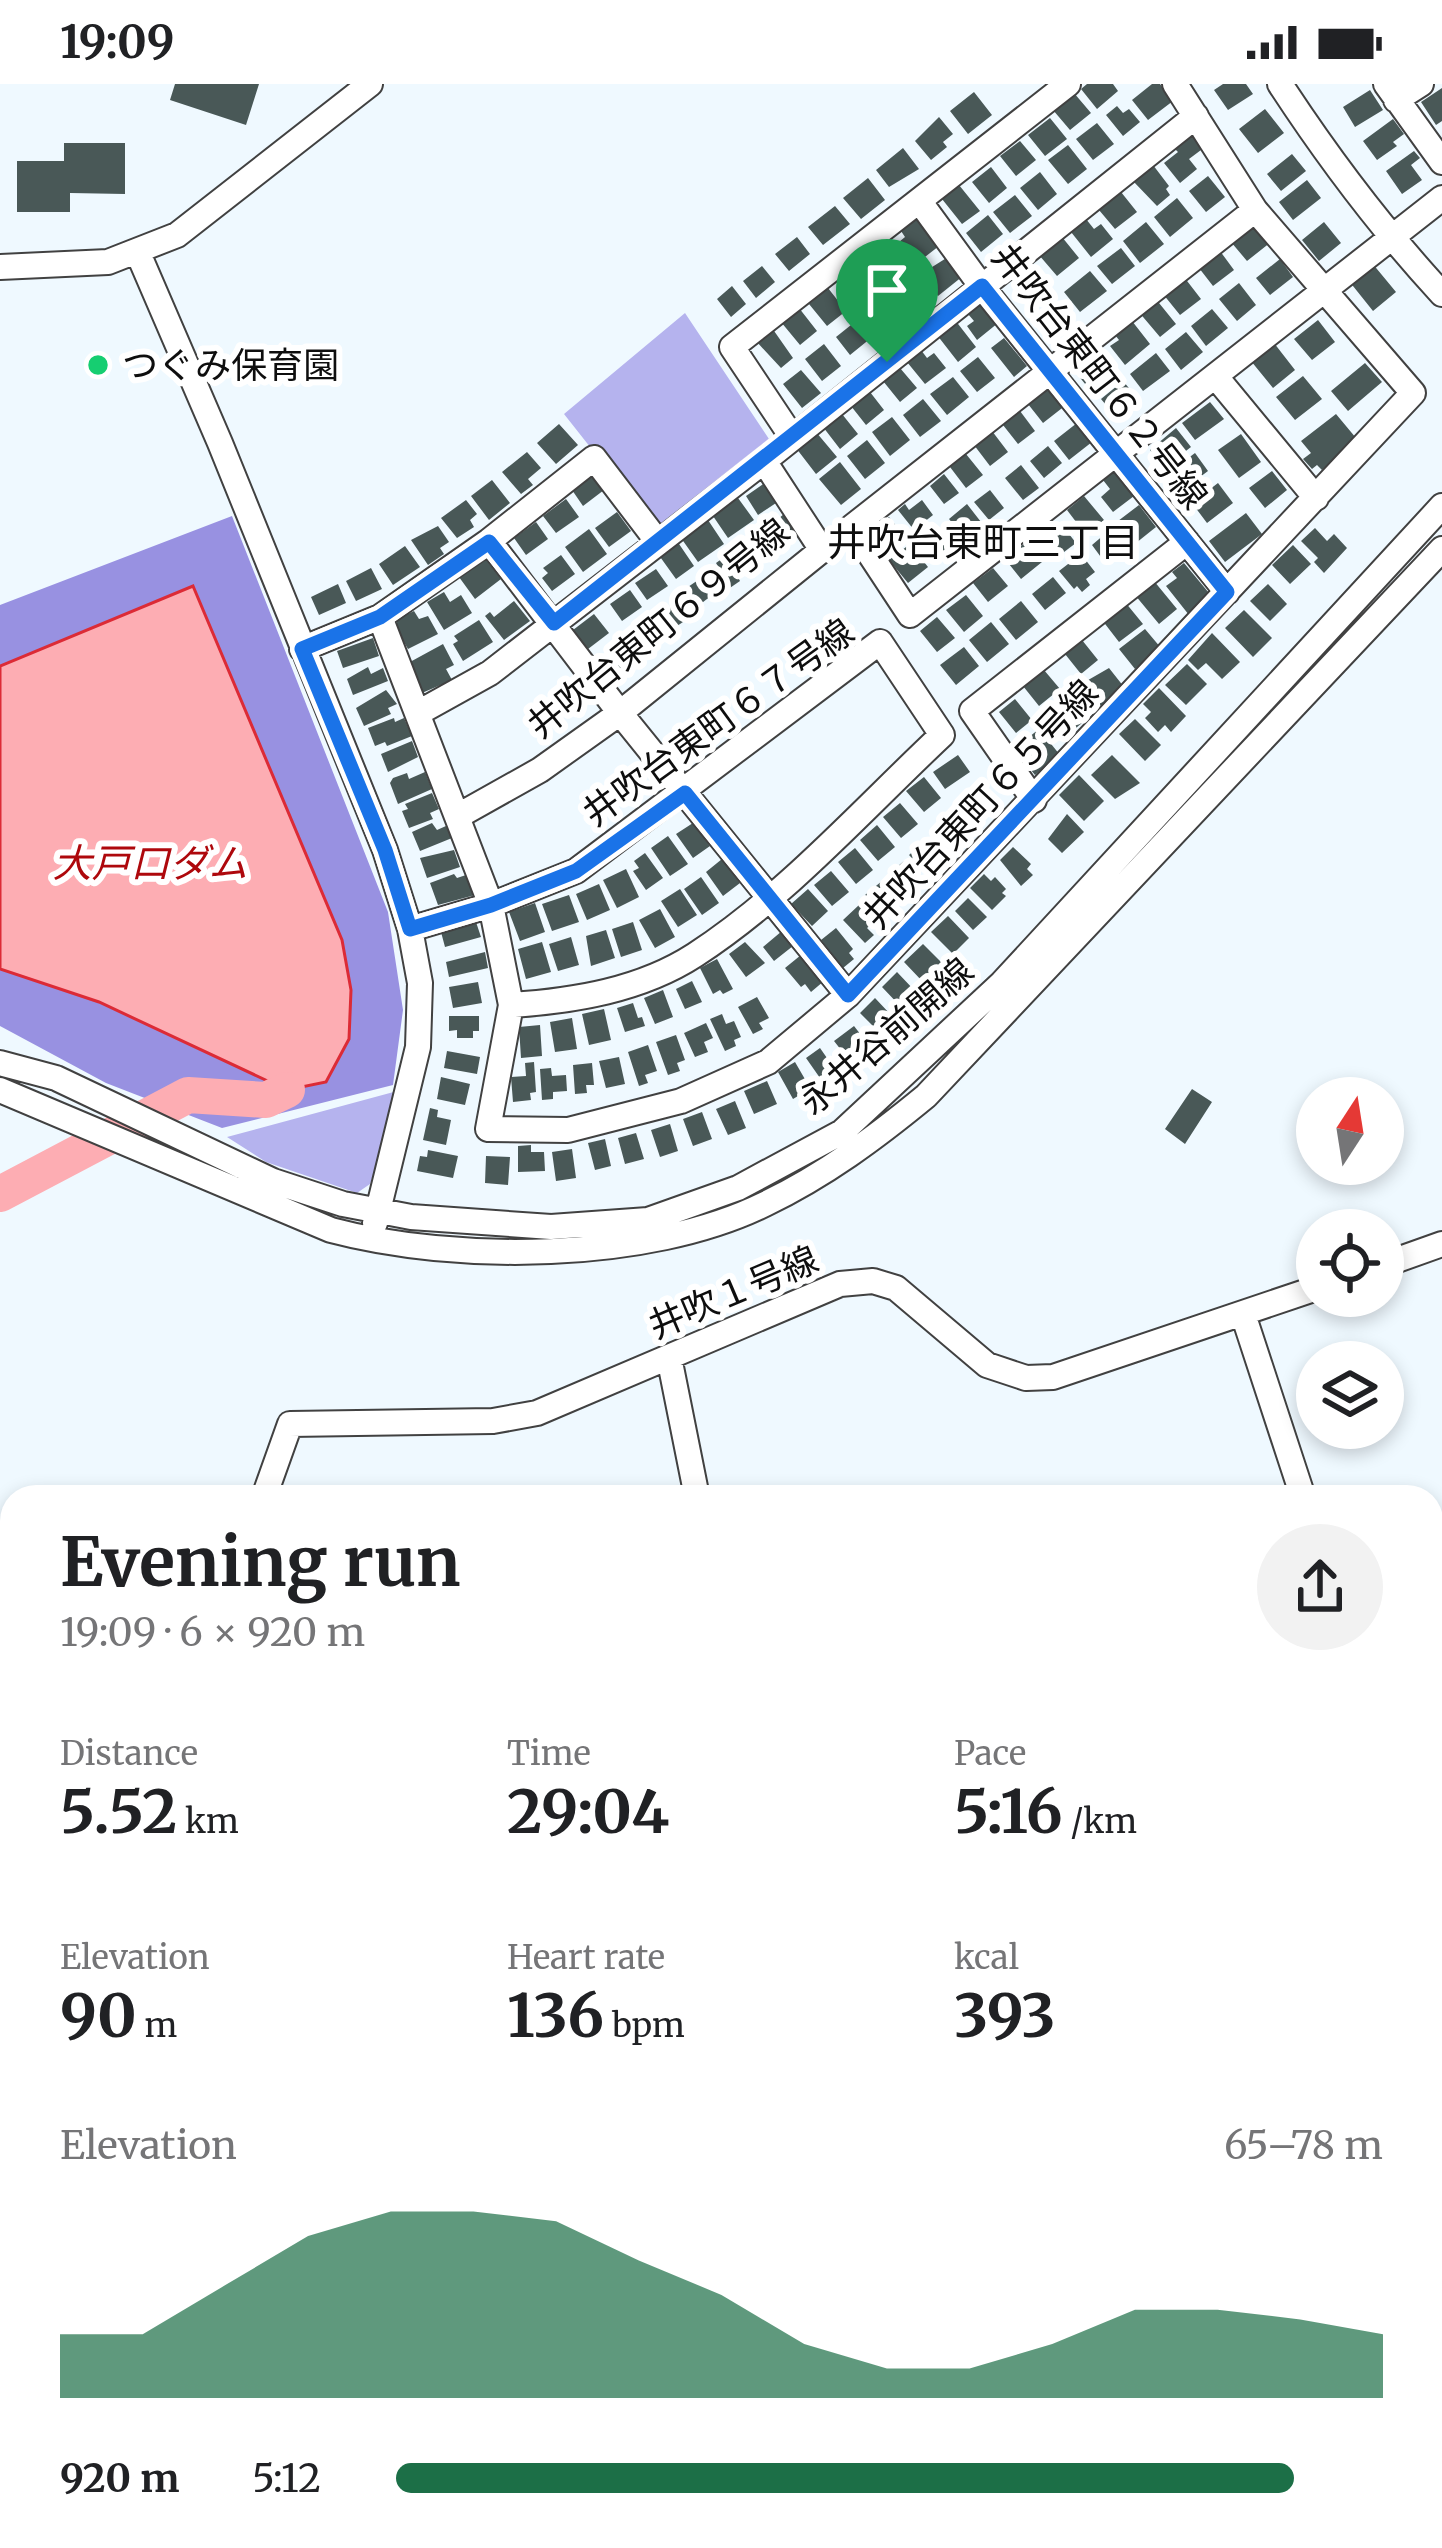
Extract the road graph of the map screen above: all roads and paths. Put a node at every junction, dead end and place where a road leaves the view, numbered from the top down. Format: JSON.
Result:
{"nodes":[{"id":1,"x":370,"y":84,"type":"edge"},
{"id":2,"x":1068,"y":84,"type":"edge"},
{"id":3,"x":1175,"y":84,"type":"edge"},
{"id":4,"x":1280,"y":84,"type":"edge"},
{"id":5,"x":1421,"y":84,"type":"edge"},
{"id":6,"x":1391,"y":92,"type":"edge"},
{"id":7,"x":1196,"y":116,"type":"junction"},
{"id":8,"x":1442,"y":162,"type":"edge"},
{"id":9,"x":1442,"y":198,"type":"edge"},
{"id":10,"x":920,"y":202,"type":"junction"},
{"id":11,"x":1255,"y":210,"type":"junction"},
{"id":12,"x":1389,"y":236,"type":"junction"},
{"id":13,"x":138,"y":253,"type":"junction"},
{"id":14,"x":0,"y":266,"type":"edge"},
{"id":15,"x":982,"y":286,"type":"junction"},
{"id":16,"x":1323,"y":292,"type":"junction"},
{"id":17,"x":1442,"y":294,"type":"edge"},
{"id":18,"x":1049,"y":370,"type":"junction"},
{"id":19,"x":1216,"y":377,"type":"junction"},
{"id":20,"x":792,"y":437,"type":"junction"},
{"id":21,"x":1117,"y":455,"type":"junction"},
{"id":22,"x":764,"y":461,"type":"junction"},
{"id":23,"x":1316,"y":498,"type":"junction"},
{"id":24,"x":1442,"y":506,"type":"edge"},
{"id":25,"x":489,"y":542,"type":"junction"},
{"id":26,"x":658,"y":542,"type":"junction"},
{"id":27,"x":1187,"y":542,"type":"junction"},
{"id":28,"x":1442,"y":549,"type":"edge"},
{"id":29,"x":1227,"y":592,"type":"junction"},
{"id":30,"x":380,"y":617,"type":"junction"},
{"id":31,"x":554,"y":623,"type":"junction"},
{"id":32,"x":302,"y":649,"type":"junction"},
{"id":33,"x":418,"y":713,"type":"junction"},
{"id":34,"x":620,"y":713,"type":"junction"},
{"id":35,"x":685,"y":793,"type":"junction"},
{"id":36,"x":1034,"y":800,"type":"junction"},
{"id":37,"x":458,"y":816,"type":"junction"},
{"id":38,"x":768,"y":898,"type":"junction"},
{"id":39,"x":491,"y":905,"type":"junction"},
{"id":40,"x":410,"y":929,"type":"junction"},
{"id":41,"x":848,"y":995,"type":"junction"},
{"id":42,"x":511,"y":1005,"type":"junction"},
{"id":43,"x":0,"y":1063,"type":"edge"},
{"id":44,"x":0,"y":1090,"type":"edge"},
{"id":45,"x":378,"y":1210,"type":"junction"},
{"id":46,"x":370,"y":1240,"type":"junction"},
{"id":47,"x":1442,"y":1244,"type":"edge"},
{"id":48,"x":1404,"y":1258,"type":"edge"},
{"id":49,"x":1296,"y":1295,"type":"edge"},
{"id":50,"x":1244,"y":1314,"type":"junction"},
{"id":51,"x":669,"y":1357,"type":"junction"},
{"id":52,"x":268,"y":1485,"type":"edge"},
{"id":53,"x":695,"y":1485,"type":"edge"},
{"id":54,"x":1299,"y":1485,"type":"edge"}],
"edges":[{"from":1,"to":13,"type":"street"},
{"from":2,"to":10,"type":"street"},
{"from":3,"to":7,"type":"street"},
{"from":4,"to":12,"type":"street"},
{"from":5,"to":6,"type":"street"},
{"from":6,"to":8,"type":"street"},
{"from":7,"to":11,"type":"street"},
{"from":7,"to":15,"type":"street"},
{"from":9,"to":12,"type":"street"},
{"from":10,"to":15,"type":"street","name":"井吹台東町６２号線"},
{"from":10,"to":20,"type":"street"},
{"from":11,"to":16,"type":"street"},
{"from":11,"to":18,"type":"street"},
{"from":12,"to":16,"type":"street"},
{"from":12,"to":17,"type":"street"},
{"from":13,"to":14,"type":"street"},
{"from":13,"to":32,"type":"street"},
{"from":15,"to":18,"type":"street","name":"井吹台東町６２号線"},
{"from":15,"to":20,"type":"street"},
{"from":16,"to":19,"type":"street"},
{"from":16,"to":23,"type":"street","name":"井吹台東町６５号線"},
{"from":18,"to":21,"type":"street","name":"井吹台東町６２号線"},
{"from":18,"to":21,"type":"street"},
{"from":19,"to":21,"type":"street"},
{"from":19,"to":23,"type":"street"},
{"from":20,"to":22,"type":"street"},
{"from":21,"to":27,"type":"street","name":"井吹台東町６２号線"},
{"from":22,"to":26,"type":"street"},
{"from":22,"to":34,"type":"street","name":"井吹台東町６９号線"},
{"from":23,"to":29,"type":"street","name":"井吹台東町６５号線"},
{"from":24,"to":45,"type":"street","name":"永井谷前開線"},
{"from":25,"to":26,"type":"street"},
{"from":25,"to":30,"type":"street"},
{"from":25,"to":31,"type":"street"},
{"from":26,"to":31,"type":"street"},
{"from":27,"to":29,"type":"street","name":"井吹台東町６２号線"},
{"from":27,"to":36,"type":"street"},
{"from":28,"to":46,"type":"street","name":"永井谷前開線"},
{"from":29,"to":36,"type":"street","name":"井吹台東町６５号線"},
{"from":30,"to":32,"type":"street"},
{"from":30,"to":33,"type":"street","name":"井吹台東町６５号線"},
{"from":31,"to":33,"type":"street"},
{"from":31,"to":34,"type":"street"},
{"from":32,"to":40,"type":"street"},
{"from":33,"to":37,"type":"street","name":"井吹台東町６５号線"},
{"from":34,"to":35,"type":"street"},
{"from":34,"to":37,"type":"street","name":"井吹台東町６９号線"},
{"from":35,"to":38,"type":"street"},
{"from":35,"to":38,"type":"street","name":"井吹台東町６７号線"},
{"from":35,"to":39,"type":"street","name":"井吹台東町６７号線"},
{"from":36,"to":41,"type":"street","name":"井吹台東町６５号線"},
{"from":37,"to":39,"type":"street","name":"井吹台東町６５号線"},
{"from":38,"to":41,"type":"street"},
{"from":38,"to":42,"type":"street","name":"井吹台東町６７号線"},
{"from":39,"to":40,"type":"street","name":"井吹台東町６７号線"},
{"from":39,"to":42,"type":"street","name":"井吹台東町６５号線"},
{"from":40,"to":45,"type":"street"},
{"from":41,"to":42,"type":"street","name":"井吹台東町６５号線"},
{"from":43,"to":45,"type":"street","name":"永井谷前開線"},
{"from":44,"to":46,"type":"street","name":"永井谷前開線"},
{"from":45,"to":46,"type":"street"},
{"from":47,"to":48,"type":"street"},
{"from":49,"to":50,"type":"street","name":"井吹１号線"},
{"from":50,"to":51,"type":"street","name":"井吹１号線"},
{"from":50,"to":54,"type":"street"},
{"from":51,"to":52,"type":"street","name":"井吹１号線"},
{"from":51,"to":53,"type":"street"}]}
